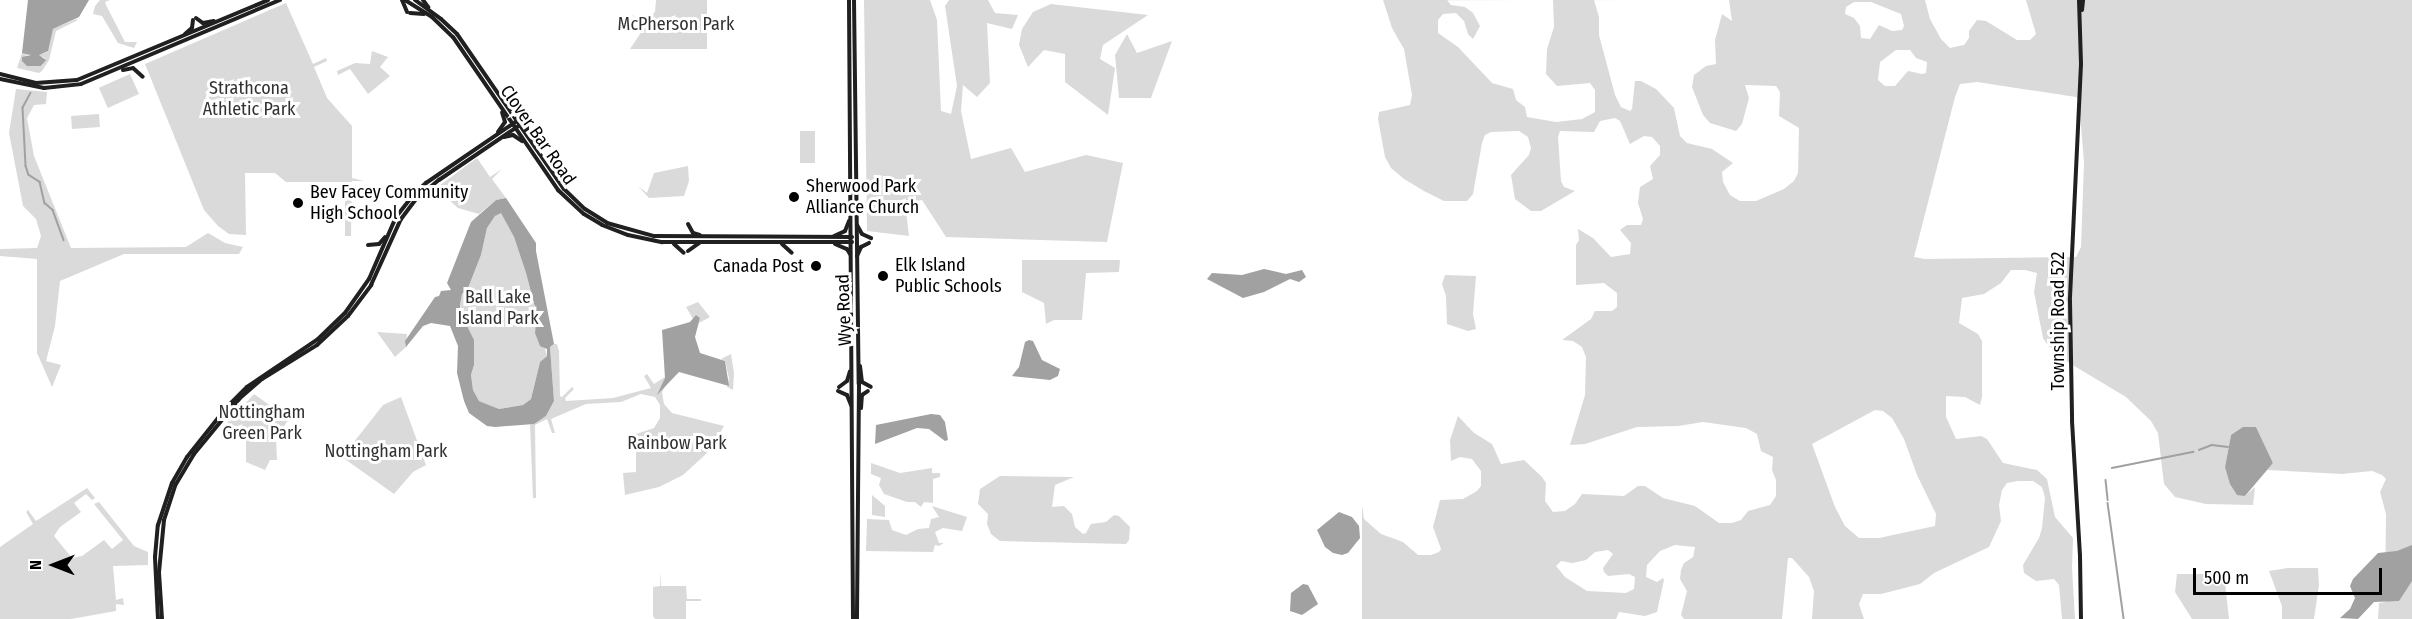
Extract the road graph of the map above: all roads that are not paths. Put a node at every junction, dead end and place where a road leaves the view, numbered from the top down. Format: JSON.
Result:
{"nodes":[{"id":1,"x":268,"y":0,"type":"edge"},
{"id":2,"x":280,"y":0,"type":"edge"},
{"id":3,"x":403,"y":0,"type":"edge"},
{"id":4,"x":415,"y":0,"type":"edge"},
{"id":5,"x":423,"y":0,"type":"edge"},
{"id":6,"x":849,"y":0,"type":"edge"},
{"id":7,"x":854,"y":0,"type":"edge"},
{"id":8,"x":2081,"y":0,"type":"edge"},
{"id":9,"x":432,"y":14,"type":"junction"},
{"id":10,"x":221,"y":20,"type":"junction"},
{"id":11,"x":180,"y":38,"type":"junction"},
{"id":12,"x":0,"y":74,"type":"edge"},
{"id":13,"x":111,"y":74,"type":"junction"},
{"id":14,"x":143,"y":77,"type":"dead end"},
{"id":15,"x":0,"y":79,"type":"edge"},
{"id":16,"x":497,"y":100,"type":"junction"},
{"id":17,"x":508,"y":108,"type":"junction"},
{"id":18,"x":516,"y":124,"type":"junction"},
{"id":19,"x":495,"y":138,"type":"junction"},
{"id":20,"x":529,"y":144,"type":"junction"},
{"id":21,"x":851,"y":215,"type":"junction"},
{"id":22,"x":856,"y":222,"type":"junction"},
{"id":23,"x":688,"y":224,"type":"dead end"},
{"id":24,"x":390,"y":229,"type":"junction"},
{"id":25,"x":707,"y":237,"type":"junction"},
{"id":26,"x":831,"y":237,"type":"junction"},
{"id":27,"x":853,"y":240,"type":"junction"},
{"id":28,"x":662,"y":242,"type":"junction"},
{"id":29,"x":703,"y":242,"type":"junction"},
{"id":30,"x":778,"y":243,"type":"junction"},
{"id":31,"x":831,"y":243,"type":"junction"},
{"id":32,"x":368,"y":244,"type":"dead end"},
{"id":33,"x":792,"y":253,"type":"dead end"},
{"id":34,"x":853,"y":258,"type":"junction"},
{"id":35,"x":852,"y":362,"type":"junction"},
{"id":36,"x":859,"y":363,"type":"junction"},
{"id":37,"x":852,"y":408,"type":"junction"},
{"id":38,"x":859,"y":415,"type":"junction"},
{"id":39,"x":160,"y":619,"type":"edge"},
{"id":40,"x":853,"y":619,"type":"edge"},
{"id":41,"x":857,"y":619,"type":"edge"},
{"id":42,"x":2081,"y":619,"type":"edge"}],
"edges":[{"from":1,"to":10,"type":"main road"},
{"from":2,"to":13,"type":"main road"},
{"from":3,"to":9,"type":"main road","name":"Clover Bar Road"},
{"from":3,"to":9,"type":"main road"},
{"from":4,"to":9,"type":"main road","name":"Clover Bar Road"},
{"from":5,"to":9,"type":"main road"},
{"from":6,"to":21,"type":"main road","name":"Wye Road"},
{"from":7,"to":22,"type":"main road","name":"Wye Road"},
{"from":8,"to":42,"type":"main road","name":"Township Road 522"},
{"from":9,"to":16,"type":"main road","name":"Clover Bar Road"},
{"from":9,"to":17,"type":"main road","name":"Clover Bar Road"},
{"from":10,"to":11,"type":"main road"},
{"from":10,"to":11,"type":"main road"},
{"from":11,"to":12,"type":"main road"},
{"from":13,"to":14,"type":"main road"},
{"from":13,"to":15,"type":"main road"},
{"from":16,"to":18,"type":"main road","name":"Clover Bar Road"},
{"from":16,"to":19,"type":"main road"},
{"from":17,"to":18,"type":"main road","name":"Clover Bar Road"},
{"from":17,"to":20,"type":"main road"},
{"from":18,"to":19,"type":"main road"},
{"from":18,"to":20,"type":"main road","name":"Clover Bar Road"},
{"from":19,"to":20,"type":"main road"},
{"from":19,"to":24,"type":"main road"},
{"from":19,"to":39,"type":"main road"},
{"from":20,"to":25,"type":"main road","name":"Clover Bar Road"},
{"from":20,"to":28,"type":"main road","name":"Clover Bar Road"},
{"from":21,"to":26,"type":"main road"},
{"from":21,"to":27,"type":"main road","name":"Wye Road"},
{"from":22,"to":27,"type":"main road","name":"Wye Road"},
{"from":22,"to":34,"type":"main road"},
{"from":23,"to":25,"type":"main road"},
{"from":24,"to":32,"type":"main road"},
{"from":24,"to":39,"type":"main road"},
{"from":25,"to":26,"type":"main road","name":"Clover Bar Road"},
{"from":26,"to":27,"type":"main road","name":"Clover Bar Road"},
{"from":27,"to":31,"type":"main road","name":"Clover Bar Road"},
{"from":27,"to":34,"type":"main road","name":"Wye Road"},
{"from":28,"to":29,"type":"main road","name":"Clover Bar Road"},
{"from":28,"to":29,"type":"main road"},
{"from":29,"to":30,"type":"main road","name":"Clover Bar Road"},
{"from":30,"to":31,"type":"main road","name":"Clover Bar Road"},
{"from":30,"to":33,"type":"main road"},
{"from":31,"to":34,"type":"main road"},
{"from":34,"to":35,"type":"main road","name":"Wye Road"},
{"from":34,"to":36,"type":"main road","name":"Wye Road"},
{"from":35,"to":37,"type":"main road","name":"Wye Road"},
{"from":35,"to":37,"type":"main road"},
{"from":36,"to":38,"type":"main road","name":"Wye Road"},
{"from":36,"to":38,"type":"main road"},
{"from":37,"to":40,"type":"main road","name":"Wye Road"},
{"from":38,"to":41,"type":"main road","name":"Wye Road"}]}
